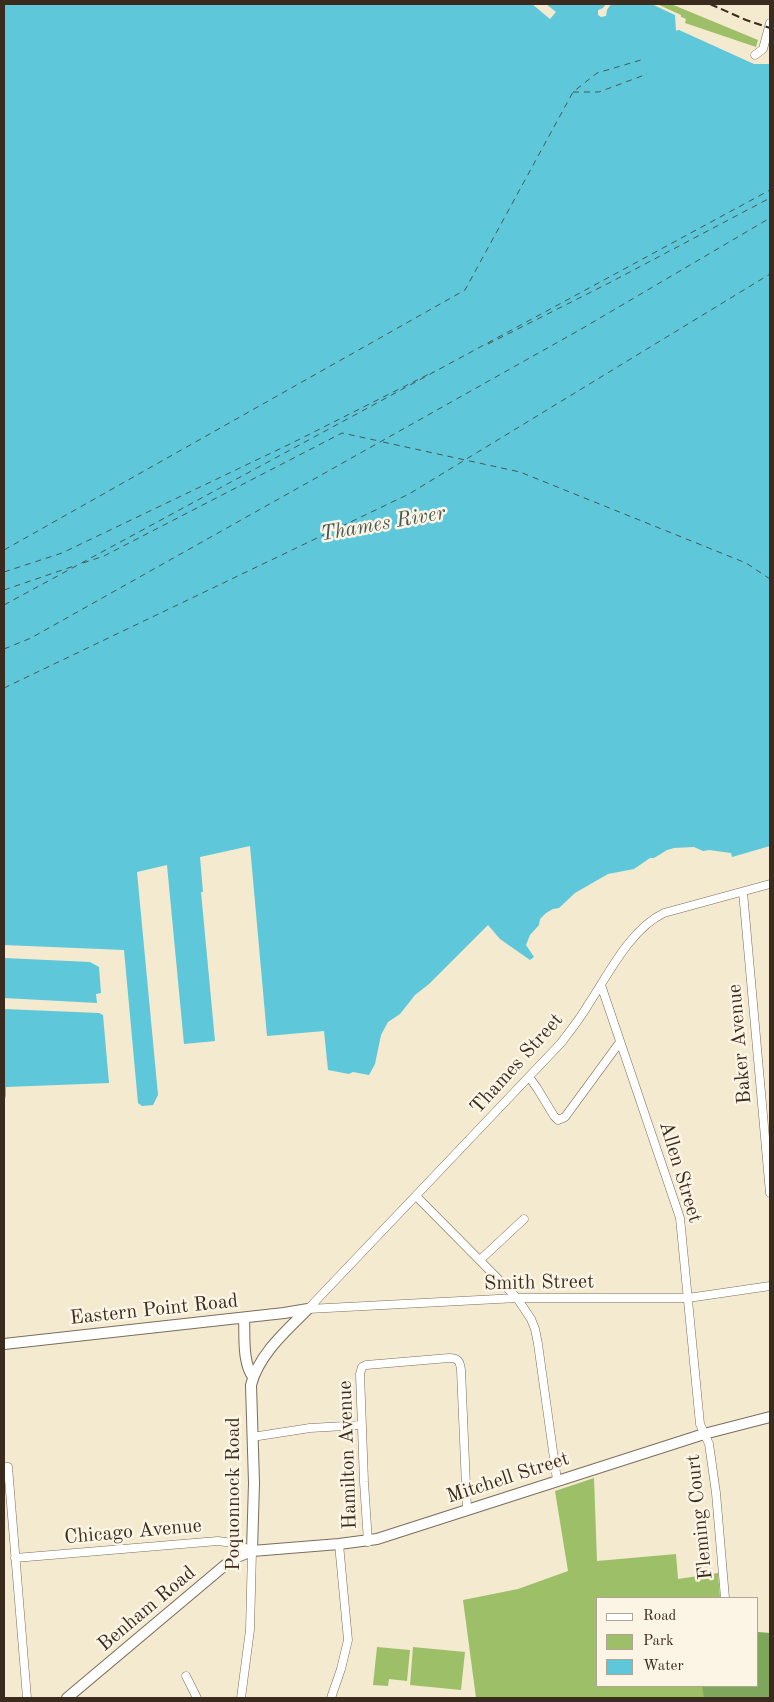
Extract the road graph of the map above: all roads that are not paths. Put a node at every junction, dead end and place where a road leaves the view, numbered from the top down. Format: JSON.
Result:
{"nodes":[{"id":1,"x":770,"y":23,"type":"edge"},
{"id":2,"x":755,"y":55,"type":"dead end"},
{"id":3,"x":770,"y":884,"type":"edge"},
{"id":4,"x":743,"y":892,"type":"junction"},
{"id":5,"x":600,"y":985,"type":"junction"},
{"id":6,"x":620,"y":1042,"type":"junction"},
{"id":7,"x":529,"y":1077,"type":"junction"},
{"id":8,"x":770,"y":1193,"type":"edge"},
{"id":9,"x":416,"y":1196,"type":"junction"},
{"id":10,"x":524,"y":1219,"type":"dead end"},
{"id":11,"x":480,"y":1260,"type":"junction"},
{"id":12,"x":770,"y":1286,"type":"edge"},
{"id":13,"x":516,"y":1298,"type":"junction"},
{"id":14,"x":688,"y":1298,"type":"junction"},
{"id":15,"x":308,"y":1309,"type":"junction"},
{"id":16,"x":244,"y":1318,"type":"junction"},
{"id":17,"x":4,"y":1344,"type":"edge"},
{"id":18,"x":253,"y":1377,"type":"junction"},
{"id":19,"x":770,"y":1417,"type":"edge"},
{"id":20,"x":362,"y":1425,"type":"junction"},
{"id":21,"x":704,"y":1434,"type":"junction"},
{"id":22,"x":252,"y":1437,"type":"junction"},
{"id":23,"x":6,"y":1467,"type":"edge"},
{"id":24,"x":557,"y":1480,"type":"junction"},
{"id":25,"x":467,"y":1509,"type":"junction"},
{"id":26,"x":368,"y":1542,"type":"junction"},
{"id":27,"x":339,"y":1544,"type":"junction"},
{"id":28,"x":252,"y":1551,"type":"junction"},
{"id":29,"x":15,"y":1558,"type":"junction"},
{"id":30,"x":725,"y":1597,"type":"edge"},
{"id":31,"x":186,"y":1676,"type":"dead end"},
{"id":32,"x":27,"y":1698,"type":"edge"},
{"id":33,"x":68,"y":1698,"type":"edge"},
{"id":34,"x":197,"y":1698,"type":"edge"},
{"id":35,"x":242,"y":1698,"type":"edge"},
{"id":36,"x":331,"y":1698,"type":"edge"}],
"edges":[{"from":1,"to":2,"type":"street"},
{"from":3,"to":4,"type":"street","name":"Thames Street"},
{"from":4,"to":5,"type":"street","name":"Thames Street"},
{"from":4,"to":8,"type":"street","name":"Baker Avenue"},
{"from":5,"to":6,"type":"street","name":"Allen Street"},
{"from":5,"to":7,"type":"street","name":"Thames Street"},
{"from":6,"to":7,"type":"street"},
{"from":6,"to":14,"type":"street","name":"Allen Street"},
{"from":7,"to":9,"type":"street","name":"Thames Street"},
{"from":9,"to":11,"type":"street"},
{"from":9,"to":15,"type":"street","name":"Thames Street"},
{"from":10,"to":11,"type":"street"},
{"from":11,"to":13,"type":"street"},
{"from":12,"to":14,"type":"street","name":"Smith Street"},
{"from":13,"to":14,"type":"street","name":"Smith Street"},
{"from":13,"to":15,"type":"street","name":"Smith Street"},
{"from":13,"to":24,"type":"street"},
{"from":14,"to":21,"type":"street","name":"Allen Street"},
{"from":15,"to":16,"type":"main road","name":"Eastern Point Road"},
{"from":15,"to":18,"type":"main road","name":"Poquonnock Road"},
{"from":16,"to":17,"type":"main road","name":"Eastern Point Road"},
{"from":16,"to":18,"type":"main road"},
{"from":18,"to":22,"type":"main road","name":"Poquonnock Road"},
{"from":19,"to":21,"type":"main road","name":"Mitchell Street"},
{"from":20,"to":22,"type":"street"},
{"from":20,"to":25,"type":"street","name":"Hamilton Avenue"},
{"from":20,"to":26,"type":"street","name":"Hamilton Avenue"},
{"from":21,"to":24,"type":"main road","name":"Mitchell Street"},
{"from":21,"to":30,"type":"street","name":"Fleming Court"},
{"from":22,"to":28,"type":"main road","name":"Poquonnock Road"},
{"from":23,"to":29,"type":"street"},
{"from":24,"to":25,"type":"main road","name":"Mitchell Street"},
{"from":25,"to":26,"type":"main road","name":"Mitchell Street"},
{"from":26,"to":27,"type":"main road","name":"Mitchell Street"},
{"from":27,"to":28,"type":"main road","name":"Mitchell Street"},
{"from":27,"to":36,"type":"street"},
{"from":28,"to":29,"type":"street","name":"Chicago Avenue"},
{"from":28,"to":33,"type":"main road","name":"Benham Road"},
{"from":28,"to":35,"type":"street","name":"Poquonnock Road"},
{"from":29,"to":32,"type":"street"},
{"from":31,"to":34,"type":"street"}]}
